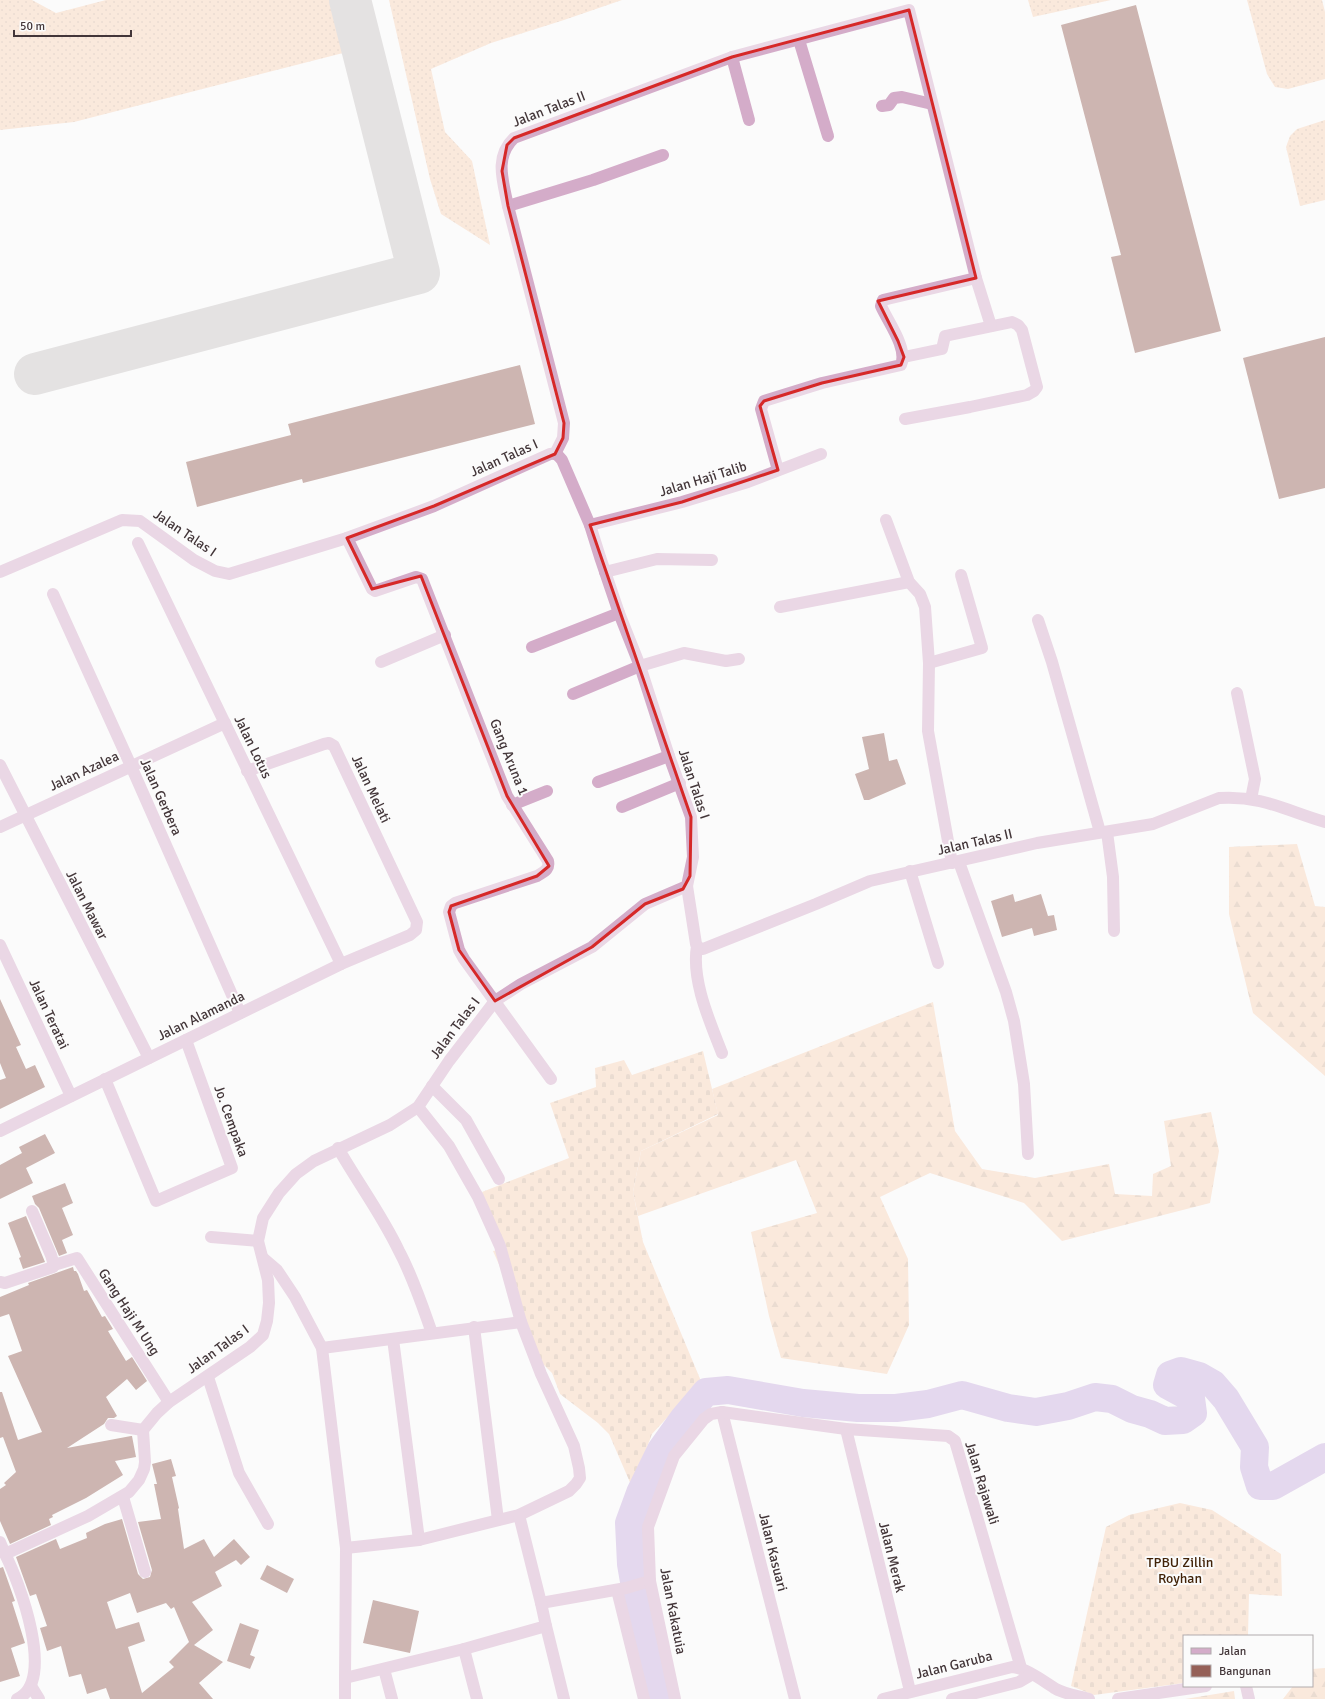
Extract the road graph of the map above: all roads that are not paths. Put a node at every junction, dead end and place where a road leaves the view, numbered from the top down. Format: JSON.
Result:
{"nodes":[{"id":1,"x":799,"y":40,"type":"junction"},
{"id":2,"x":732,"y":57,"type":"junction"},
{"id":3,"x":932,"y":104,"type":"junction"},
{"id":4,"x":882,"y":106,"type":"dead end"},
{"id":5,"x":749,"y":120,"type":"dead end"},
{"id":6,"x":828,"y":136,"type":"dead end"},
{"id":7,"x":663,"y":156,"type":"dead end"},
{"id":8,"x":508,"y":206,"type":"junction"},
{"id":9,"x":976,"y":278,"type":"junction"},
{"id":10,"x":991,"y":326,"type":"junction"},
{"id":11,"x":904,"y":357,"type":"junction"},
{"id":12,"x":905,"y":419,"type":"dead end"},
{"id":13,"x":555,"y":454,"type":"junction"},
{"id":14,"x":821,"y":454,"type":"dead end"},
{"id":15,"x":778,"y":470,"type":"junction"},
{"id":16,"x":886,"y":520,"type":"dead end"},
{"id":17,"x":590,"y":525,"type":"junction"},
{"id":18,"x":347,"y":538,"type":"junction"},
{"id":19,"x":138,"y":543,"type":"dead end"},
{"id":20,"x":712,"y":560,"type":"dead end"},
{"id":21,"x":0,"y":572,"type":"edge"},
{"id":22,"x":605,"y":572,"type":"junction"},
{"id":23,"x":961,"y":575,"type":"dead end"},
{"id":24,"x":909,"y":582,"type":"junction"},
{"id":25,"x":53,"y":594,"type":"dead end"},
{"id":26,"x":780,"y":607,"type":"dead end"},
{"id":27,"x":619,"y":613,"type":"junction"},
{"id":28,"x":1038,"y":620,"type":"dead end"},
{"id":29,"x":445,"y":635,"type":"junction"},
{"id":30,"x":532,"y":647,"type":"dead end"},
{"id":31,"x":739,"y":659,"type":"dead end"},
{"id":32,"x":381,"y":662,"type":"dead end"},
{"id":33,"x":929,"y":663,"type":"junction"},
{"id":34,"x":640,"y":666,"type":"junction"},
{"id":35,"x":1237,"y":693,"type":"dead end"},
{"id":36,"x":573,"y":694,"type":"dead end"},
{"id":37,"x":225,"y":723,"type":"junction"},
{"id":38,"x":669,"y":756,"type":"junction"},
{"id":39,"x":0,"y":765,"type":"edge"},
{"id":40,"x":131,"y":766,"type":"junction"},
{"id":41,"x":248,"y":771,"type":"junction"},
{"id":42,"x":598,"y":782,"type":"dead end"},
{"id":43,"x":680,"y":783,"type":"junction"},
{"id":44,"x":547,"y":791,"type":"dead end"},
{"id":45,"x":1251,"y":799,"type":"junction"},
{"id":46,"x":512,"y":805,"type":"junction"},
{"id":47,"x":622,"y":808,"type":"dead end"},
{"id":48,"x":25,"y":816,"type":"junction"},
{"id":49,"x":1325,"y":822,"type":"edge"},
{"id":50,"x":0,"y":827,"type":"edge"},
{"id":51,"x":1104,"y":832,"type":"junction"},
{"id":52,"x":955,"y":862,"type":"junction"},
{"id":53,"x":910,"y":871,"type":"junction"},
{"id":54,"x":687,"y":886,"type":"junction"},
{"id":55,"x":416,"y":930,"type":"joint"},
{"id":56,"x":1114,"y":930,"type":"dead end"},
{"id":57,"x":0,"y":944,"type":"edge"},
{"id":58,"x":697,"y":946,"type":"junction"},
{"id":59,"x":938,"y":963,"type":"dead end"},
{"id":60,"x":341,"y":964,"type":"junction"},
{"id":61,"x":495,"y":1001,"type":"junction"},
{"id":62,"x":240,"y":1014,"type":"junction"},
{"id":63,"x":186,"y":1040,"type":"junction"},
{"id":64,"x":722,"y":1053,"type":"dead end"},
{"id":65,"x":149,"y":1058,"type":"junction"},
{"id":66,"x":105,"y":1080,"type":"junction"},
{"id":67,"x":552,"y":1080,"type":"dead end"},
{"id":68,"x":432,"y":1086,"type":"junction"},
{"id":69,"x":72,"y":1096,"type":"junction"},
{"id":70,"x":418,"y":1107,"type":"junction"},
{"id":71,"x":0,"y":1131,"type":"edge"},
{"id":72,"x":338,"y":1148,"type":"junction"},
{"id":73,"x":1028,"y":1154,"type":"dead end"},
{"id":74,"x":499,"y":1179,"type":"dead end"},
{"id":75,"x":32,"y":1211,"type":"dead end"},
{"id":76,"x":211,"y":1237,"type":"dead end"},
{"id":77,"x":258,"y":1241,"type":"junction"},
{"id":78,"x":263,"y":1258,"type":"junction"},
{"id":79,"x":54,"y":1265,"type":"junction"},
{"id":80,"x":0,"y":1282,"type":"edge"},
{"id":81,"x":521,"y":1322,"type":"junction"},
{"id":82,"x":474,"y":1328,"type":"junction"},
{"id":83,"x":432,"y":1334,"type":"junction"},
{"id":84,"x":394,"y":1339,"type":"junction"},
{"id":85,"x":322,"y":1348,"type":"junction"},
{"id":86,"x":208,"y":1377,"type":"junction"},
{"id":87,"x":169,"y":1402,"type":"junction"},
{"id":88,"x":722,"y":1412,"type":"junction"},
{"id":89,"x":111,"y":1425,"type":"dead end"},
{"id":90,"x":846,"y":1429,"type":"junction"},
{"id":91,"x":143,"y":1430,"type":"junction"},
{"id":92,"x":122,"y":1497,"type":"junction"},
{"id":93,"x":519,"y":1515,"type":"junction"},
{"id":94,"x":498,"y":1520,"type":"junction"},
{"id":95,"x":268,"y":1524,"type":"dead end"},
{"id":96,"x":419,"y":1540,"type":"junction"},
{"id":97,"x":0,"y":1542,"type":"edge"},
{"id":98,"x":346,"y":1548,"type":"junction"},
{"id":99,"x":4,"y":1559,"type":"edge"},
{"id":100,"x":145,"y":1572,"type":"dead end"},
{"id":101,"x":648,"y":1581,"type":"junction"},
{"id":102,"x":621,"y":1589,"type":"junction"},
{"id":103,"x":541,"y":1603,"type":"junction"},
{"id":104,"x":546,"y":1626,"type":"junction"},
{"id":105,"x":464,"y":1649,"type":"junction"},
{"id":106,"x":384,"y":1668,"type":"junction"},
{"id":107,"x":1021,"y":1668,"type":"junction"},
{"id":108,"x":1036,"y":1677,"type":"junction"},
{"id":109,"x":345,"y":1678,"type":"junction"},
{"id":110,"x":31,"y":1686,"type":"junction"},
{"id":111,"x":1199,"y":1687,"type":"edge"},
{"id":112,"x":1246,"y":1687,"type":"edge"},
{"id":113,"x":910,"y":1691,"type":"junction"},
{"id":114,"x":1058,"y":1694,"type":"edge"},
{"id":115,"x":17,"y":1699,"type":"edge"},
{"id":116,"x":38,"y":1699,"type":"edge"},
{"id":117,"x":344,"y":1699,"type":"edge"},
{"id":118,"x":392,"y":1699,"type":"edge"},
{"id":119,"x":477,"y":1699,"type":"edge"},
{"id":120,"x":564,"y":1699,"type":"edge"},
{"id":121,"x":644,"y":1699,"type":"edge"},
{"id":122,"x":676,"y":1699,"type":"edge"},
{"id":123,"x":795,"y":1699,"type":"edge"},
{"id":124,"x":883,"y":1699,"type":"edge"},
{"id":125,"x":952,"y":1699,"type":"edge"},
{"id":126,"x":1089,"y":1699,"type":"edge"},
{"id":127,"x":1118,"y":1699,"type":"edge"},
{"id":128,"x":1250,"y":1699,"type":"edge"}],
"edges":[{"from":1,"to":2,"type":"street","name":"Jalan Talas II"},
{"from":1,"to":3,"type":"street","name":"Jalan Talas II"},
{"from":1,"to":6,"type":"street"},
{"from":2,"to":5,"type":"street"},
{"from":2,"to":8,"type":"street","name":"Jalan Talas II"},
{"from":3,"to":4,"type":"street"},
{"from":3,"to":9,"type":"street"},
{"from":7,"to":8,"type":"street"},
{"from":8,"to":13,"type":"street","name":"Jalan Talas II"},
{"from":9,"to":10,"type":"street"},
{"from":9,"to":11,"type":"street"},
{"from":10,"to":11,"type":"street"},
{"from":10,"to":12,"type":"street"},
{"from":11,"to":15,"type":"street"},
{"from":13,"to":17,"type":"street","name":"Jalan Talas I"},
{"from":13,"to":18,"type":"street","name":"Jalan Talas I"},
{"from":14,"to":15,"type":"street","name":"Jalan Haji Talib"},
{"from":15,"to":17,"type":"street","name":"Jalan Haji Talib"},
{"from":16,"to":24,"type":"street"},
{"from":17,"to":22,"type":"street","name":"Jalan Talas I"},
{"from":18,"to":21,"type":"street","name":"Jalan Talas I"},
{"from":18,"to":29,"type":"street","name":"Gang Aruna 1"},
{"from":19,"to":37,"type":"street","name":"Jalan Lotus"},
{"from":20,"to":22,"type":"street"},
{"from":22,"to":27,"type":"street","name":"Jalan Talas I"},
{"from":23,"to":33,"type":"street"},
{"from":24,"to":26,"type":"street"},
{"from":24,"to":33,"type":"street"},
{"from":25,"to":40,"type":"street","name":"Jalan Gerbera"},
{"from":27,"to":30,"type":"street"},
{"from":27,"to":34,"type":"street","name":"Jalan Talas I"},
{"from":28,"to":51,"type":"street"},
{"from":29,"to":32,"type":"street"},
{"from":29,"to":46,"type":"street","name":"Gang Aruna 1"},
{"from":31,"to":34,"type":"street"},
{"from":33,"to":52,"type":"street"},
{"from":34,"to":36,"type":"street"},
{"from":34,"to":38,"type":"street","name":"Jalan Talas I"},
{"from":35,"to":45,"type":"street"},
{"from":37,"to":40,"type":"street","name":"Jalan Azalea"},
{"from":37,"to":41,"type":"street","name":"Jalan Lotus"},
{"from":38,"to":42,"type":"street"},
{"from":38,"to":43,"type":"street","name":"Jalan Talas I"},
{"from":39,"to":48,"type":"street","name":"Jalan Mawar"},
{"from":40,"to":48,"type":"street","name":"Jalan Azalea"},
{"from":40,"to":62,"type":"street","name":"Jalan Gerbera"},
{"from":41,"to":55,"type":"street","name":"Jalan Melati"},
{"from":41,"to":60,"type":"street","name":"Jalan Lotus"},
{"from":43,"to":47,"type":"street"},
{"from":43,"to":54,"type":"street","name":"Jalan Talas I"},
{"from":44,"to":46,"type":"street"},
{"from":45,"to":49,"type":"street","name":"Jalan Talas II"},
{"from":45,"to":51,"type":"street","name":"Jalan Talas II"},
{"from":46,"to":61,"type":"street","name":"Gang Aruna 1"},
{"from":48,"to":50,"type":"street","name":"Jalan Azalea"},
{"from":48,"to":65,"type":"street","name":"Jalan Mawar"},
{"from":51,"to":52,"type":"street","name":"Jalan Talas II"},
{"from":51,"to":56,"type":"street"},
{"from":52,"to":53,"type":"street","name":"Jalan Talas II"},
{"from":52,"to":73,"type":"street"},
{"from":53,"to":58,"type":"street","name":"Jalan Talas II"},
{"from":53,"to":59,"type":"street"},
{"from":54,"to":58,"type":"street"},
{"from":54,"to":61,"type":"street","name":"Jalan Talas I"},
{"from":55,"to":60,"type":"street","name":"Jalan Alamanda"},
{"from":57,"to":69,"type":"street","name":"Jalan Teratai"},
{"from":58,"to":64,"type":"street"},
{"from":60,"to":62,"type":"street","name":"Jalan Alamanda"},
{"from":61,"to":67,"type":"street"},
{"from":61,"to":68,"type":"street","name":"Jalan Talas I"},
{"from":62,"to":63,"type":"street","name":"Jalan Alamanda"},
{"from":63,"to":65,"type":"street","name":"Jalan Alamanda"},
{"from":63,"to":66,"type":"street","name":"Jo. Cempaka"},
{"from":65,"to":66,"type":"street","name":"Jalan Alamanda"},
{"from":66,"to":69,"type":"street","name":"Jalan Alamanda"},
{"from":68,"to":70,"type":"street","name":"Jalan Talas I"},
{"from":68,"to":74,"type":"street"},
{"from":69,"to":71,"type":"street","name":"Jalan Alamanda"},
{"from":70,"to":72,"type":"street","name":"Jalan Talas I"},
{"from":70,"to":81,"type":"street"},
{"from":72,"to":77,"type":"street","name":"Jalan Talas I"},
{"from":72,"to":83,"type":"street"},
{"from":75,"to":79,"type":"street"},
{"from":76,"to":77,"type":"street"},
{"from":77,"to":78,"type":"street","name":"Jalan Talas I"},
{"from":78,"to":85,"type":"street"},
{"from":78,"to":86,"type":"street","name":"Jalan Talas I"},
{"from":79,"to":80,"type":"street"},
{"from":79,"to":87,"type":"street","name":"Gang Haji M Ung"},
{"from":81,"to":82,"type":"street"},
{"from":81,"to":93,"type":"street"},
{"from":82,"to":83,"type":"street"},
{"from":82,"to":94,"type":"street"},
{"from":83,"to":84,"type":"street"},
{"from":84,"to":85,"type":"street"},
{"from":84,"to":96,"type":"street"},
{"from":85,"to":98,"type":"street"},
{"from":86,"to":87,"type":"street","name":"Jalan Talas I"},
{"from":86,"to":95,"type":"street"},
{"from":87,"to":91,"type":"street","name":"Jalan Talas I"},
{"from":88,"to":90,"type":"street","name":"Jalan Rajawali"},
{"from":88,"to":101,"type":"street","name":"Jalan Kakatuia"},
{"from":88,"to":123,"type":"street","name":"Jalan Kasuari"},
{"from":89,"to":91,"type":"street"},
{"from":90,"to":107,"type":"street","name":"Jalan Rajawali"},
{"from":90,"to":113,"type":"street","name":"Jalan Merak"},
{"from":91,"to":92,"type":"street"},
{"from":92,"to":99,"type":"street"},
{"from":92,"to":100,"type":"street"},
{"from":93,"to":94,"type":"street"},
{"from":93,"to":103,"type":"street"},
{"from":94,"to":96,"type":"street"},
{"from":96,"to":98,"type":"street"},
{"from":97,"to":99,"type":"street"},
{"from":98,"to":109,"type":"street"},
{"from":99,"to":110,"type":"street"},
{"from":101,"to":102,"type":"street"},
{"from":101,"to":122,"type":"street","name":"Jalan Kakatuia"},
{"from":102,"to":103,"type":"street"},
{"from":102,"to":121,"type":"street"},
{"from":103,"to":104,"type":"street"},
{"from":104,"to":105,"type":"street"},
{"from":104,"to":120,"type":"street"},
{"from":105,"to":106,"type":"street"},
{"from":105,"to":119,"type":"street"},
{"from":106,"to":109,"type":"street"},
{"from":106,"to":118,"type":"street"},
{"from":107,"to":108,"type":"street"},
{"from":107,"to":113,"type":"street","name":"Jalan Garuba"},
{"from":108,"to":114,"type":"street"},
{"from":108,"to":125,"type":"street"},
{"from":109,"to":117,"type":"street"},
{"from":110,"to":115,"type":"street"},
{"from":110,"to":116,"type":"street"},
{"from":111,"to":127,"type":"street"},
{"from":112,"to":128,"type":"street"},
{"from":113,"to":124,"type":"street","name":"Jalan Garuba"},
{"from":114,"to":126,"type":"street"}]}
